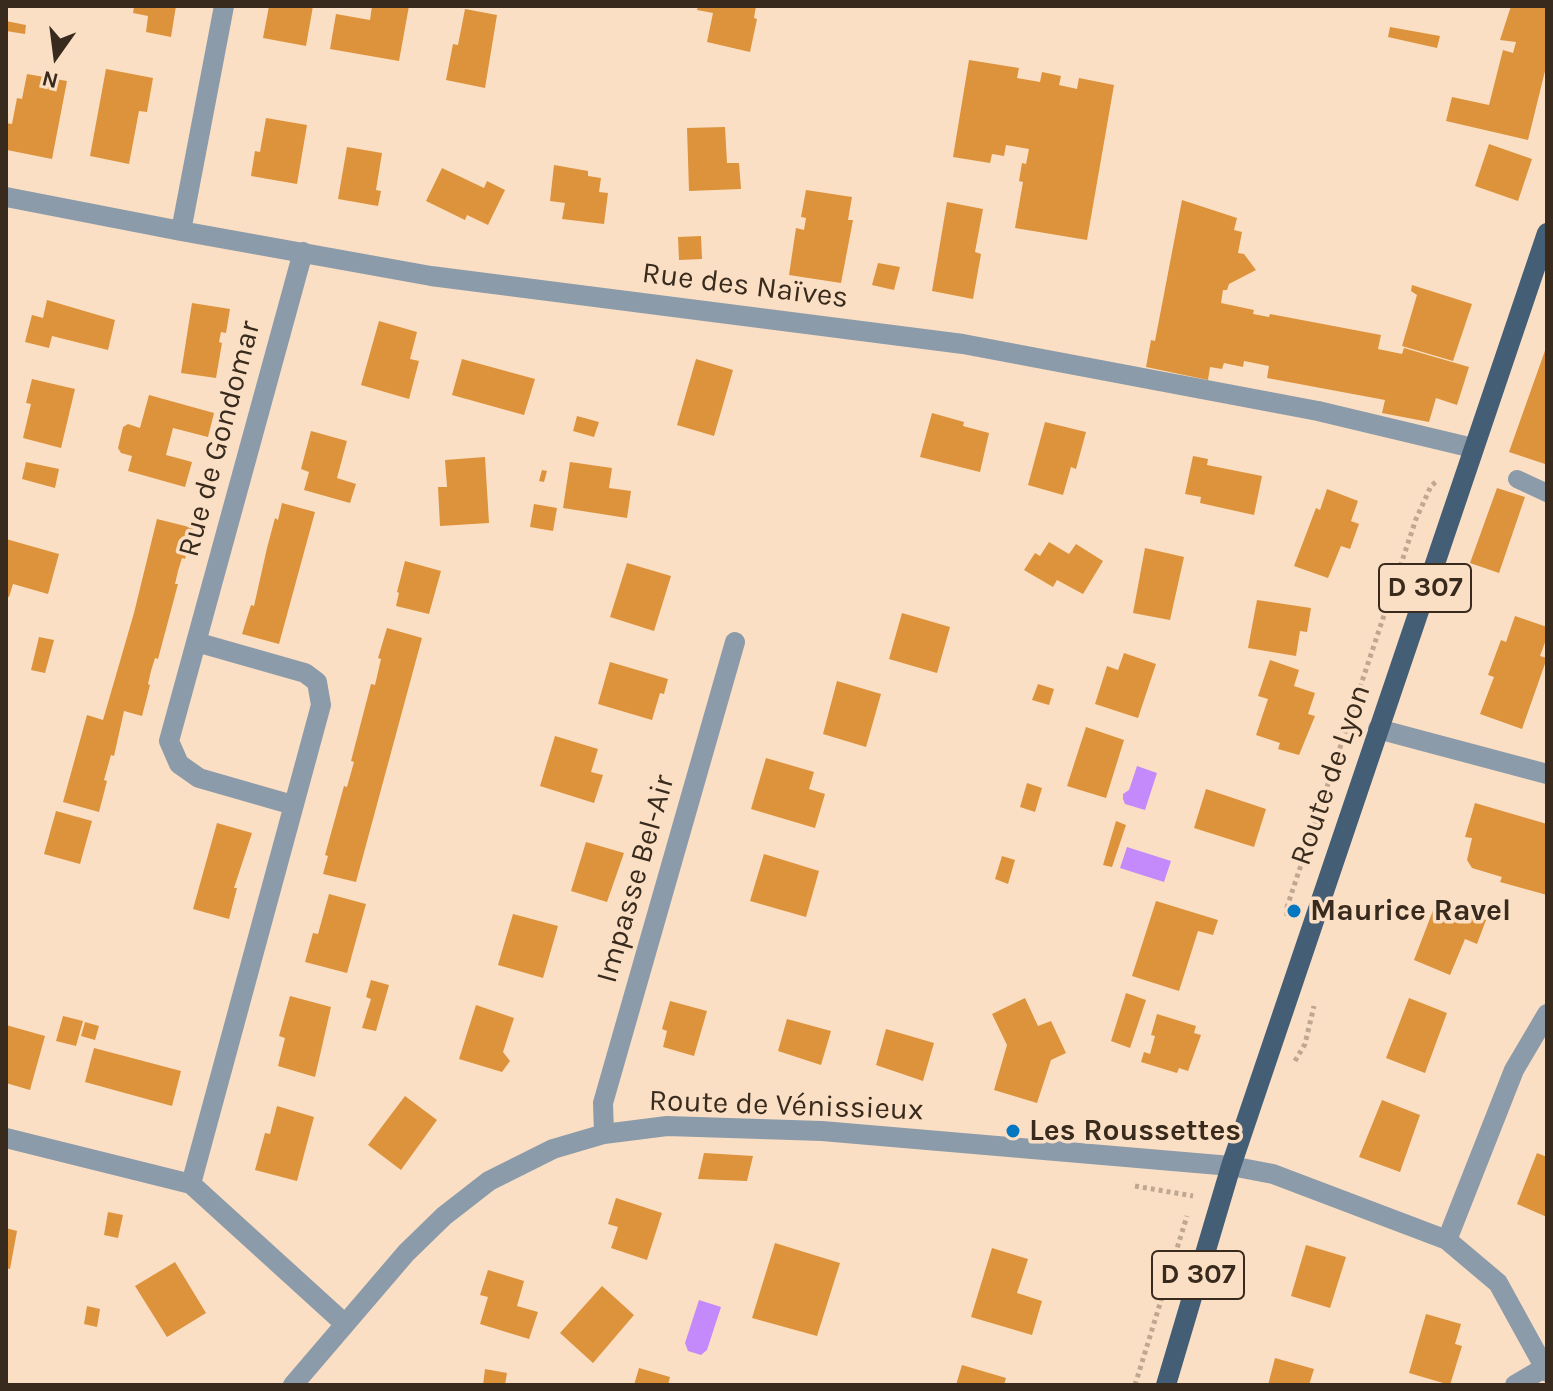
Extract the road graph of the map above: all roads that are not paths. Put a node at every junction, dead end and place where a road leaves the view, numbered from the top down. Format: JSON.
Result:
{"nodes":[{"id":1,"x":224,"y":6,"type":"edge"},
{"id":2,"x":6,"y":197,"type":"edge"},
{"id":3,"x":181,"y":231,"type":"junction"},
{"id":4,"x":1547,"y":233,"type":"edge"},
{"id":5,"x":303,"y":252,"type":"junction"},
{"id":6,"x":1473,"y":448,"type":"junction"},
{"id":7,"x":1517,"y":479,"type":"dead end"},
{"id":8,"x":1547,"y":493,"type":"edge"},
{"id":9,"x":196,"y":642,"type":"junction"},
{"id":10,"x":735,"y":642,"type":"dead end"},
{"id":11,"x":1378,"y":729,"type":"junction"},
{"id":12,"x":1547,"y":774,"type":"edge"},
{"id":13,"x":293,"y":805,"type":"junction"},
{"id":14,"x":1547,"y":1014,"type":"edge"},
{"id":15,"x":604,"y":1134,"type":"junction"},
{"id":16,"x":6,"y":1138,"type":"edge"},
{"id":17,"x":1231,"y":1166,"type":"junction"},
{"id":18,"x":191,"y":1184,"type":"junction"},
{"id":19,"x":1447,"y":1240,"type":"junction"},
{"id":20,"x":345,"y":1324,"type":"junction"},
{"id":21,"x":1546,"y":1370,"type":"edge"},
{"id":22,"x":293,"y":1385,"type":"edge"},
{"id":23,"x":1166,"y":1385,"type":"edge"},
{"id":24,"x":1515,"y":1385,"type":"edge"}],
"edges":[{"from":1,"to":3,"type":"street"},
{"from":2,"to":3,"type":"street","name":"Rue des Naïves"},
{"from":3,"to":5,"type":"street","name":"Rue des Naïves"},
{"from":4,"to":6,"type":"main road","name":"Route de Lyon","number":"D 307"},
{"from":5,"to":6,"type":"street","name":"Rue des Naïves"},
{"from":5,"to":9,"type":"street","name":"Rue de Gondomar"},
{"from":6,"to":11,"type":"main road","name":"Route de Lyon","number":"D 307"},
{"from":7,"to":8,"type":"lane"},
{"from":9,"to":13,"type":"street","name":"Rue de Gondomar"},
{"from":9,"to":13,"type":"street"},
{"from":10,"to":15,"type":"street","name":"Impasse Bel-Air"},
{"from":11,"to":12,"type":"street"},
{"from":11,"to":17,"type":"main road","name":"Route de Lyon","number":"D 307"},
{"from":13,"to":18,"type":"street"},
{"from":14,"to":19,"type":"street"},
{"from":15,"to":17,"type":"street","name":"Route de Vénissieux"},
{"from":15,"to":20,"type":"street","name":"Route de Vénissieux"},
{"from":16,"to":18,"type":"street"},
{"from":17,"to":19,"type":"street","name":"Route de Vénissieux"},
{"from":17,"to":23,"type":"main road","name":"Route de Lyon","number":"D 307"},
{"from":18,"to":20,"type":"street"},
{"from":19,"to":21,"type":"street","name":"Route de Vénissieux"},
{"from":20,"to":22,"type":"street","name":"Route de Vénissieux"},
{"from":21,"to":24,"type":"street"}]}
